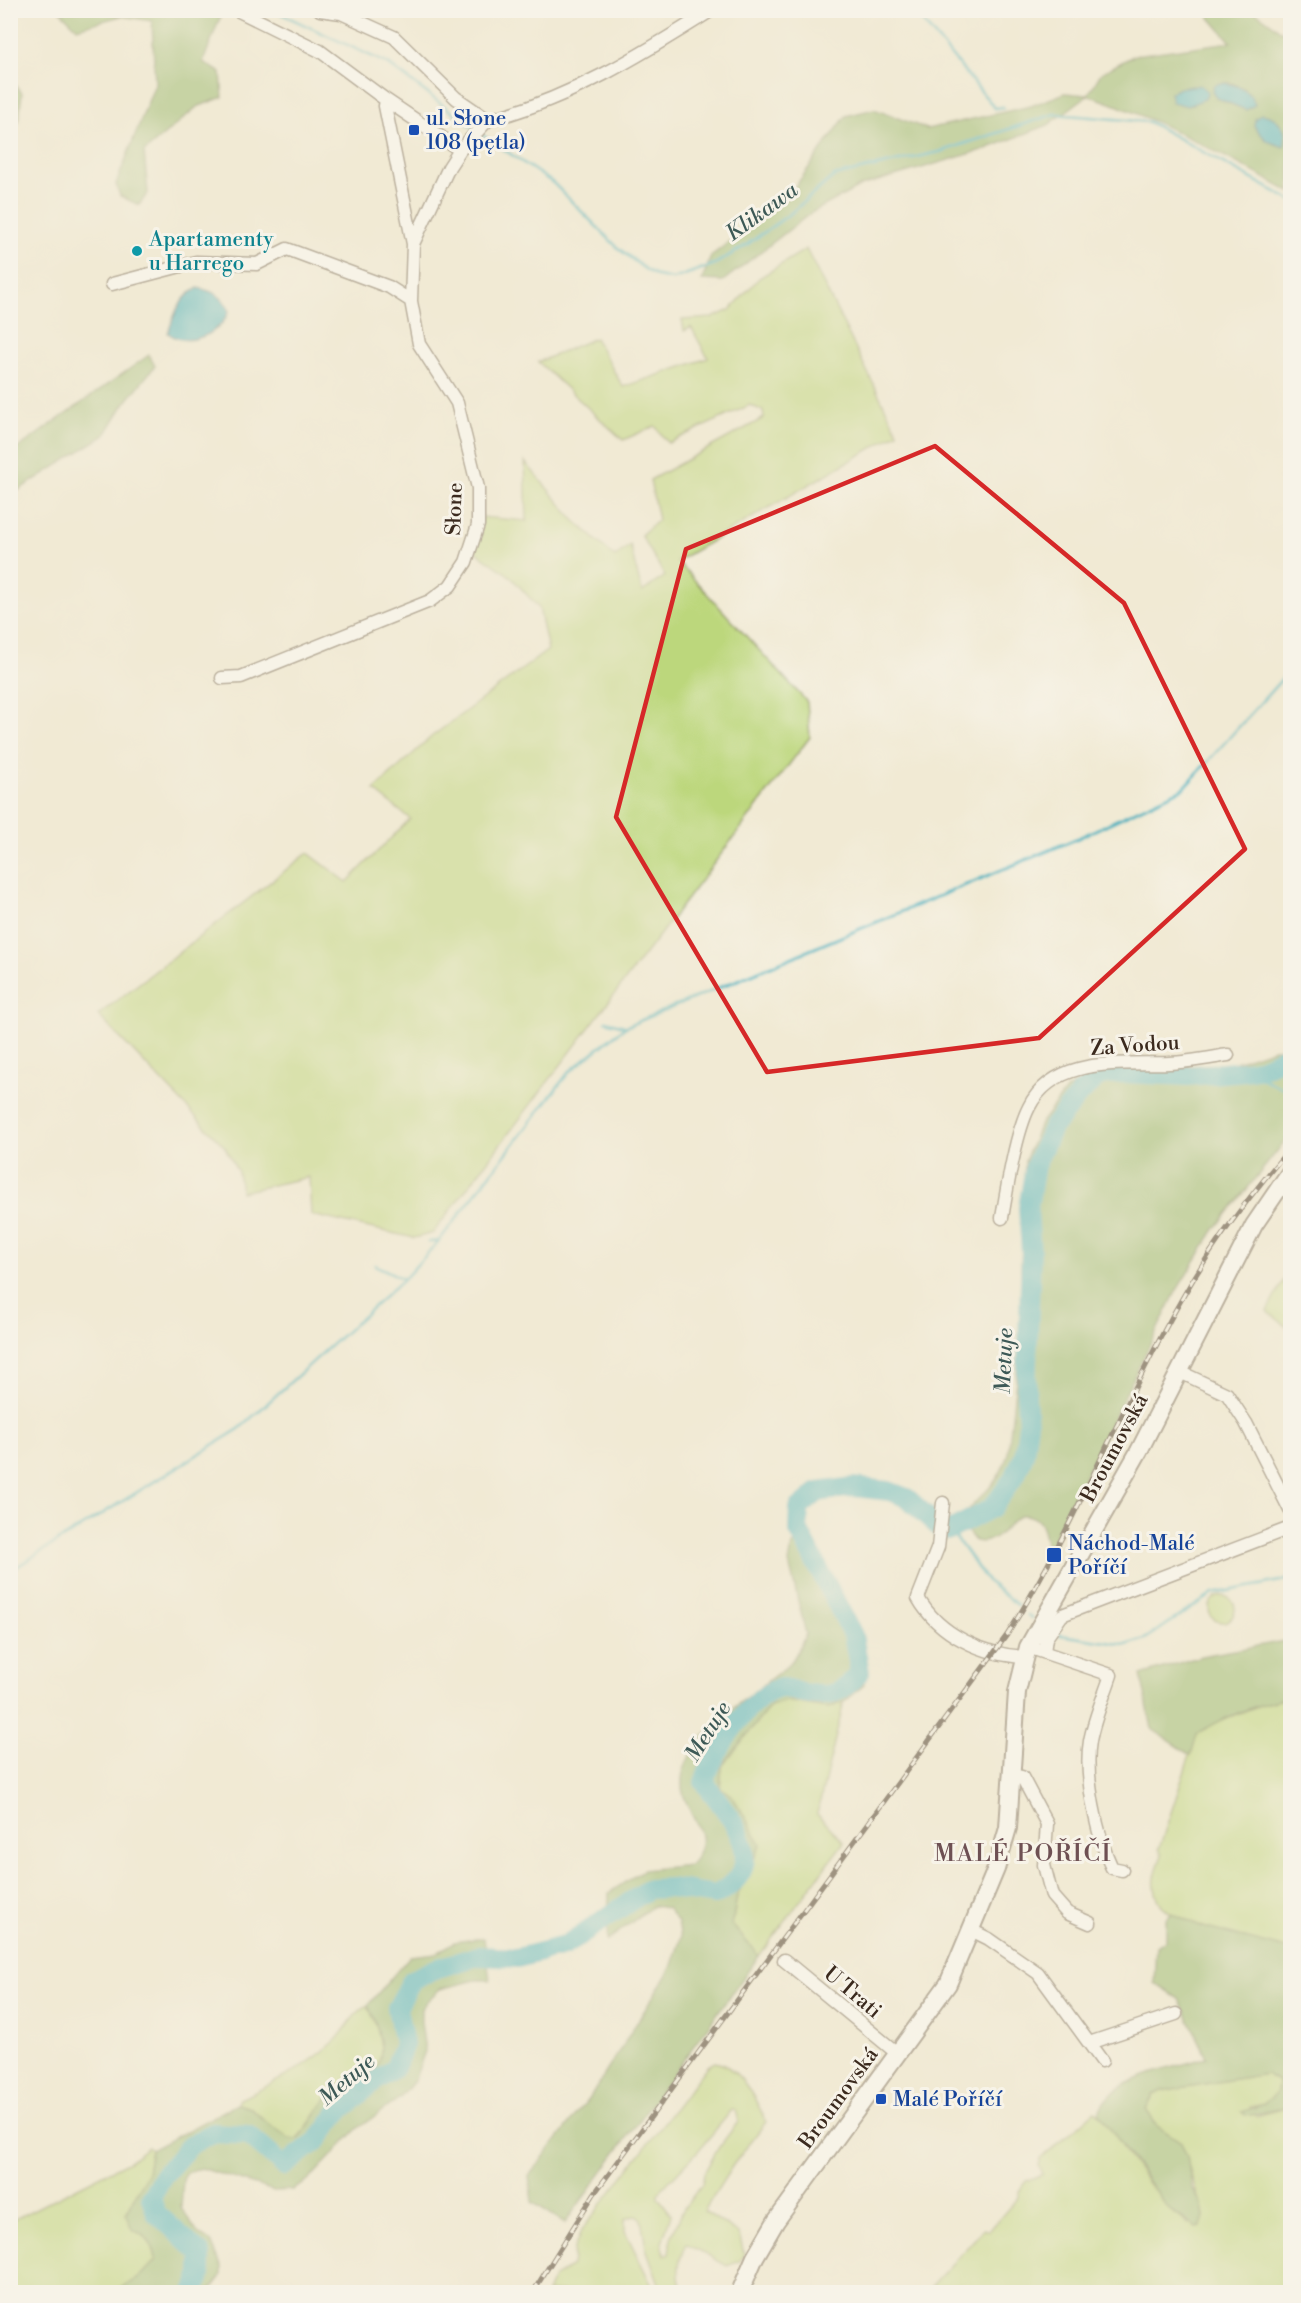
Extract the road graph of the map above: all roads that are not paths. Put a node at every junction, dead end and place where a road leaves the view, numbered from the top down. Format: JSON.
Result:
{"nodes":[{"id":1,"x":237,"y":10,"type":"edge"},
{"id":2,"x":320,"y":10,"type":"edge"},
{"id":3,"x":712,"y":10,"type":"edge"},
{"id":4,"x":386,"y":100,"type":"junction"},
{"id":5,"x":485,"y":123,"type":"junction"},
{"id":6,"x":464,"y":145,"type":"junction"},
{"id":7,"x":413,"y":244,"type":"junction"},
{"id":8,"x":112,"y":284,"type":"dead end"},
{"id":9,"x":411,"y":301,"type":"junction"},
{"id":10,"x":222,"y":678,"type":"dead end"},
{"id":11,"x":1228,"y":1055,"type":"dead end"},
{"id":12,"x":1290,"y":1172,"type":"edge"},
{"id":13,"x":1002,"y":1218,"type":"dead end"},
{"id":14,"x":1180,"y":1372,"type":"junction"},
{"id":15,"x":944,"y":1503,"type":"dead end"},
{"id":16,"x":1290,"y":1510,"type":"edge"},
{"id":17,"x":1290,"y":1528,"type":"edge"},
{"id":18,"x":1032,"y":1652,"type":"junction"},
{"id":19,"x":1013,"y":1775,"type":"junction"},
{"id":20,"x":1122,"y":1870,"type":"dead end"},
{"id":21,"x":1090,"y":1923,"type":"dead end"},
{"id":22,"x":971,"y":1930,"type":"junction"},
{"id":23,"x":784,"y":1960,"type":"dead end"},
{"id":24,"x":1176,"y":2014,"type":"dead end"},
{"id":25,"x":1089,"y":2043,"type":"junction"},
{"id":26,"x":898,"y":2054,"type":"junction"},
{"id":27,"x":1102,"y":2061,"type":"dead end"},
{"id":28,"x":740,"y":2292,"type":"edge"}],
"edges":[{"from":1,"to":4,"type":"street"},
{"from":2,"to":5,"type":"street"},
{"from":3,"to":5,"type":"street"},
{"from":4,"to":6,"type":"street"},
{"from":4,"to":7,"type":"street","name":"Słone"},
{"from":5,"to":6,"type":"street","name":"Słone"},
{"from":6,"to":7,"type":"street","name":"Słone"},
{"from":7,"to":9,"type":"street","name":"Słone"},
{"from":8,"to":9,"type":"street"},
{"from":9,"to":10,"type":"street","name":"Słone"},
{"from":11,"to":13,"type":"street","name":"Za Vodou"},
{"from":12,"to":14,"type":"main road","name":"Broumovská"},
{"from":14,"to":16,"type":"street"},
{"from":14,"to":18,"type":"main road","name":"Broumovská"},
{"from":15,"to":18,"type":"street"},
{"from":17,"to":18,"type":"street"},
{"from":18,"to":19,"type":"main road","name":"Broumovská"},
{"from":18,"to":20,"type":"street"},
{"from":19,"to":21,"type":"street"},
{"from":19,"to":22,"type":"main road","name":"Broumovská"},
{"from":22,"to":25,"type":"street"},
{"from":22,"to":26,"type":"main road","name":"Broumovská"},
{"from":23,"to":26,"type":"street","name":"U Trati"},
{"from":24,"to":25,"type":"street"},
{"from":25,"to":27,"type":"street"},
{"from":26,"to":28,"type":"main road","name":"Broumovská"}]}
